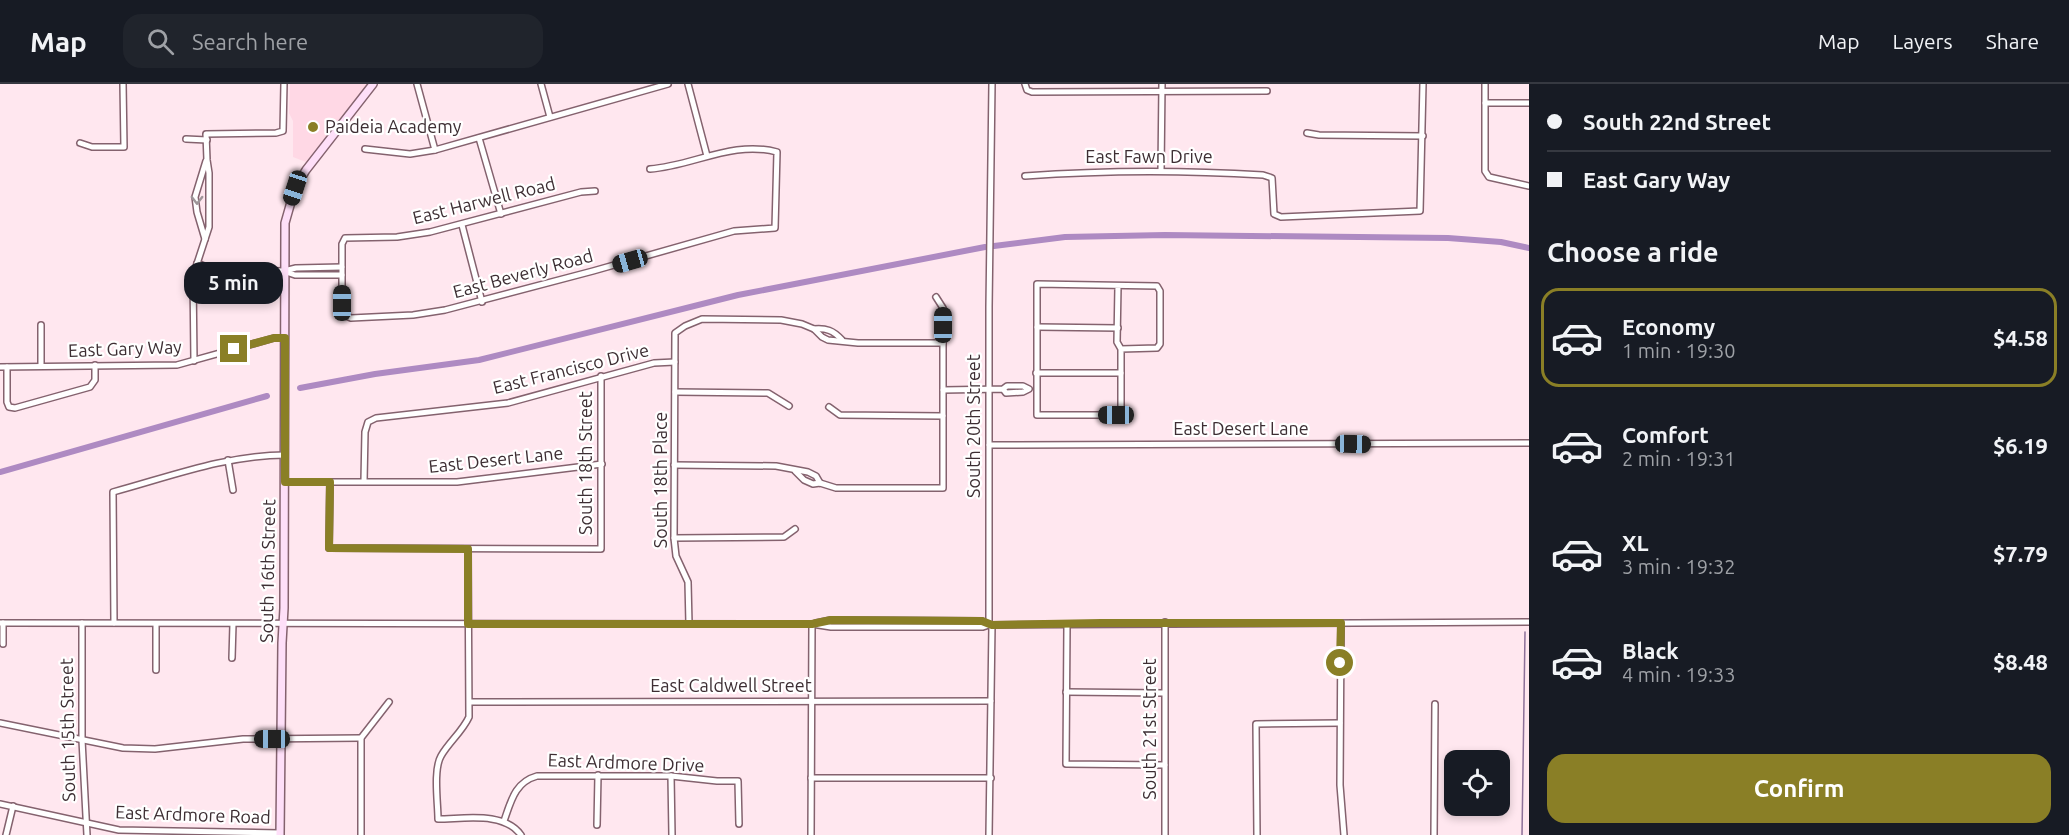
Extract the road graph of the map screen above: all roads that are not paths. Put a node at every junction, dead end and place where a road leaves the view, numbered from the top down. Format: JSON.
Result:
{"nodes":[{"id":1,"x":123,"y":84,"type":"edge"},
{"id":2,"x":284,"y":84,"type":"edge"},
{"id":3,"x":374,"y":84,"type":"edge"},
{"id":4,"x":417,"y":84,"type":"edge"},
{"id":5,"x":541,"y":84,"type":"edge"},
{"id":6,"x":668,"y":84,"type":"edge"},
{"id":7,"x":688,"y":84,"type":"edge"},
{"id":8,"x":992,"y":84,"type":"edge"},
{"id":9,"x":1162,"y":84,"type":"edge"},
{"id":10,"x":1424,"y":84,"type":"edge"},
{"id":11,"x":1485,"y":84,"type":"edge"},
{"id":12,"x":1026,"y":87,"type":"edge"},
{"id":13,"x":1162,"y":91,"type":"junction"},
{"id":14,"x":1267,"y":91,"type":"dead end"},
{"id":15,"x":1485,"y":103,"type":"junction"},
{"id":16,"x":1529,"y":103,"type":"edge"},
{"id":17,"x":550,"y":117,"type":"junction"},
{"id":18,"x":1307,"y":133,"type":"dead end"},
{"id":19,"x":1423,"y":136,"type":"junction"},
{"id":20,"x":206,"y":137,"type":"junction"},
{"id":21,"x":479,"y":138,"type":"junction"},
{"id":22,"x":186,"y":139,"type":"dead end"},
{"id":23,"x":80,"y":143,"type":"dead end"},
{"id":24,"x":365,"y":150,"type":"dead end"},
{"id":25,"x":435,"y":150,"type":"junction"},
{"id":26,"x":707,"y":156,"type":"junction"},
{"id":27,"x":207,"y":160,"type":"junction"},
{"id":28,"x":650,"y":169,"type":"dead end"},
{"id":29,"x":1161,"y":171,"type":"junction"},
{"id":30,"x":1025,"y":176,"type":"dead end"},
{"id":31,"x":1529,"y":186,"type":"edge"},
{"id":32,"x":595,"y":191,"type":"dead end"},
{"id":33,"x":501,"y":214,"type":"junction"},
{"id":34,"x":462,"y":225,"type":"junction"},
{"id":35,"x":205,"y":240,"type":"junction"},
{"id":36,"x":197,"y":263,"type":"junction"},
{"id":37,"x":342,"y":267,"type":"junction"},
{"id":38,"x":284,"y":271,"type":"junction"},
{"id":39,"x":342,"y":275,"type":"junction"},
{"id":40,"x":1118,"y":286,"type":"junction"},
{"id":41,"x":936,"y":297,"type":"dead end"},
{"id":42,"x":482,"y":302,"type":"junction"},
{"id":43,"x":41,"y":325,"type":"dead end"},
{"id":44,"x":1037,"y":327,"type":"junction"},
{"id":45,"x":1118,"y":327,"type":"junction"},
{"id":46,"x":814,"y":329,"type":"junction"},
{"id":47,"x":285,"y":338,"type":"junction"},
{"id":48,"x":842,"y":340,"type":"junction"},
{"id":49,"x":943,"y":343,"type":"junction"},
{"id":50,"x":1121,"y":349,"type":"junction"},
{"id":51,"x":194,"y":361,"type":"junction"},
{"id":52,"x":675,"y":362,"type":"junction"},
{"id":53,"x":95,"y":365,"type":"junction"},
{"id":54,"x":41,"y":366,"type":"junction"},
{"id":55,"x":3,"y":367,"type":"edge"},
{"id":56,"x":1036,"y":373,"type":"junction"},
{"id":57,"x":1122,"y":373,"type":"junction"},
{"id":58,"x":601,"y":376,"type":"junction"},
{"id":59,"x":1036,"y":389,"type":"junction"},
{"id":60,"x":943,"y":390,"type":"junction"},
{"id":61,"x":989,"y":390,"type":"junction"},
{"id":62,"x":675,"y":392,"type":"junction"},
{"id":63,"x":789,"y":406,"type":"dead end"},
{"id":64,"x":829,"y":407,"type":"dead end"},
{"id":65,"x":943,"y":416,"type":"junction"},
{"id":66,"x":1529,"y":443,"type":"edge"},
{"id":67,"x":989,"y":445,"type":"junction"},
{"id":68,"x":285,"y":455,"type":"junction"},
{"id":69,"x":228,"y":460,"type":"junction"},
{"id":70,"x":602,"y":464,"type":"junction"},
{"id":71,"x":674,"y":465,"type":"junction"},
{"id":72,"x":364,"y":481,"type":"junction"},
{"id":73,"x":285,"y":482,"type":"junction"},
{"id":74,"x":330,"y":482,"type":"junction"},
{"id":75,"x":233,"y":490,"type":"dead end"},
{"id":76,"x":795,"y":529,"type":"dead end"},
{"id":77,"x":674,"y":538,"type":"junction"},
{"id":78,"x":468,"y":549,"type":"junction"},
{"id":79,"x":1165,"y":622,"type":"junction"},
{"id":80,"x":1529,"y":622,"type":"edge"},
{"id":81,"x":2,"y":623,"type":"edge"},
{"id":82,"x":82,"y":623,"type":"junction"},
{"id":83,"x":114,"y":623,"type":"junction"},
{"id":84,"x":1341,"y":623,"type":"junction"},
{"id":85,"x":156,"y":624,"type":"junction"},
{"id":86,"x":233,"y":624,"type":"junction"},
{"id":87,"x":283,"y":624,"type":"junction"},
{"id":88,"x":468,"y":624,"type":"junction"},
{"id":89,"x":689,"y":624,"type":"junction"},
{"id":90,"x":812,"y":624,"type":"junction"},
{"id":91,"x":990,"y":625,"type":"junction"},
{"id":92,"x":1067,"y":625,"type":"junction"},
{"id":93,"x":3,"y":644,"type":"dead end"},
{"id":94,"x":232,"y":658,"type":"dead end"},
{"id":95,"x":156,"y":670,"type":"dead end"},
{"id":96,"x":1066,"y":692,"type":"junction"},
{"id":97,"x":1164,"y":693,"type":"junction"},
{"id":98,"x":811,"y":701,"type":"junction"},
{"id":99,"x":992,"y":701,"type":"junction"},
{"id":100,"x":389,"y":702,"type":"dead end"},
{"id":101,"x":470,"y":702,"type":"junction"},
{"id":102,"x":1435,"y":704,"type":"dead end"},
{"id":103,"x":0,"y":723,"type":"edge"},
{"id":104,"x":1340,"y":723,"type":"junction"},
{"id":105,"x":281,"y":738,"type":"junction"},
{"id":106,"x":361,"y":738,"type":"junction"},
{"id":107,"x":82,"y":740,"type":"junction"},
{"id":108,"x":1165,"y":765,"type":"junction"},
{"id":109,"x":598,"y":775,"type":"junction"},
{"id":110,"x":671,"y":776,"type":"junction"},
{"id":111,"x":811,"y":778,"type":"junction"},
{"id":112,"x":991,"y":778,"type":"junction"},
{"id":113,"x":0,"y":804,"type":"edge"},
{"id":114,"x":13,"y":806,"type":"junction"},
{"id":115,"x":504,"y":821,"type":"junction"},
{"id":116,"x":86,"y":824,"type":"junction"},
{"id":117,"x":740,"y":824,"type":"dead end"},
{"id":118,"x":597,"y":825,"type":"dead end"},
{"id":119,"x":280,"y":834,"type":"edge"},
{"id":120,"x":6,"y":835,"type":"edge"},
{"id":121,"x":87,"y":835,"type":"edge"},
{"id":122,"x":361,"y":835,"type":"edge"},
{"id":123,"x":521,"y":835,"type":"edge"},
{"id":124,"x":672,"y":835,"type":"edge"},
{"id":125,"x":811,"y":835,"type":"edge"},
{"id":126,"x":989,"y":835,"type":"edge"},
{"id":127,"x":1165,"y":835,"type":"edge"},
{"id":128,"x":1257,"y":835,"type":"edge"},
{"id":129,"x":1344,"y":835,"type":"edge"},
{"id":130,"x":1434,"y":835,"type":"edge"}],
"edges":[{"from":1,"to":23,"type":"street"},
{"from":2,"to":20,"type":"street"},
{"from":3,"to":38,"type":"main road","name":"South 16th Street"},
{"from":4,"to":25,"type":"street"},
{"from":5,"to":17,"type":"street"},
{"from":6,"to":17,"type":"street"},
{"from":7,"to":26,"type":"street"},
{"from":8,"to":61,"type":"street","name":"South 20th Street"},
{"from":9,"to":13,"type":"street"},
{"from":10,"to":19,"type":"street"},
{"from":11,"to":15,"type":"street"},
{"from":12,"to":13,"type":"street"},
{"from":13,"to":14,"type":"street"},
{"from":13,"to":29,"type":"street"},
{"from":15,"to":16,"type":"street"},
{"from":15,"to":31,"type":"street"},
{"from":17,"to":21,"type":"street"},
{"from":18,"to":19,"type":"street"},
{"from":19,"to":29,"type":"street","name":"East Fawn Drive"},
{"from":20,"to":22,"type":"street"},
{"from":20,"to":27,"type":"street"},
{"from":21,"to":25,"type":"street"},
{"from":21,"to":33,"type":"street"},
{"from":24,"to":25,"type":"street"},
{"from":26,"to":28,"type":"street"},
{"from":26,"to":42,"type":"street","name":"East Beverly Road"},
{"from":27,"to":35,"type":"street"},
{"from":27,"to":35,"type":"street","one_way":true},
{"from":29,"to":30,"type":"street","name":"East Fawn Drive"},
{"from":32,"to":33,"type":"street","name":"East Harwell Road"},
{"from":33,"to":34,"type":"street","name":"East Harwell Road"},
{"from":34,"to":37,"type":"street","name":"East Harwell Road"},
{"from":34,"to":42,"type":"street"},
{"from":35,"to":36,"type":"street"},
{"from":36,"to":38,"type":"street"},
{"from":36,"to":51,"type":"street"},
{"from":37,"to":38,"type":"street"},
{"from":37,"to":39,"type":"street"},
{"from":38,"to":39,"type":"street"},
{"from":38,"to":47,"type":"main road","name":"South 16th Street"},
{"from":39,"to":42,"type":"street","name":"East Beverly Road"},
{"from":40,"to":44,"type":"street"},
{"from":40,"to":45,"type":"street"},
{"from":40,"to":50,"type":"street"},
{"from":41,"to":49,"type":"street"},
{"from":43,"to":54,"type":"street"},
{"from":44,"to":45,"type":"street"},
{"from":44,"to":56,"type":"street"},
{"from":45,"to":50,"type":"street"},
{"from":46,"to":48,"type":"street"},
{"from":46,"to":48,"type":"street"},
{"from":46,"to":52,"type":"street","name":"South 18th Place"},
{"from":47,"to":51,"type":"street","name":"East Gary Way"},
{"from":47,"to":68,"type":"main road","name":"South 16th Street"},
{"from":48,"to":49,"type":"street"},
{"from":49,"to":60,"type":"street"},
{"from":50,"to":57,"type":"street"},
{"from":51,"to":53,"type":"street","name":"East Gary Way"},
{"from":52,"to":58,"type":"street","name":"East Francisco Drive"},
{"from":52,"to":62,"type":"street","name":"South 18th Place"},
{"from":53,"to":54,"type":"street","name":"East Gary Way"},
{"from":53,"to":55,"type":"street"},
{"from":54,"to":55,"type":"street","name":"East Gary Way"},
{"from":56,"to":57,"type":"street"},
{"from":56,"to":59,"type":"street"},
{"from":57,"to":59,"type":"street"},
{"from":58,"to":70,"type":"street","name":"South 18th Street"},
{"from":58,"to":72,"type":"street","name":"East Francisco Drive"},
{"from":59,"to":61,"type":"street"},
{"from":60,"to":61,"type":"street"},
{"from":60,"to":65,"type":"street"},
{"from":61,"to":67,"type":"street","name":"South 20th Street"},
{"from":62,"to":63,"type":"street"},
{"from":62,"to":71,"type":"street","name":"South 18th Place"},
{"from":64,"to":65,"type":"street"},
{"from":65,"to":71,"type":"street"},
{"from":66,"to":67,"type":"street","name":"East Desert Lane"},
{"from":67,"to":91,"type":"street","name":"South 20th Street"},
{"from":68,"to":69,"type":"street"},
{"from":68,"to":73,"type":"main road","name":"South 16th Street"},
{"from":69,"to":75,"type":"street"},
{"from":69,"to":83,"type":"street"},
{"from":70,"to":72,"type":"street","name":"East Desert Lane"},
{"from":70,"to":78,"type":"street","name":"South 18th Street"},
{"from":71,"to":77,"type":"street","name":"South 18th Place"},
{"from":72,"to":74,"type":"street","name":"East Desert Lane"},
{"from":73,"to":74,"type":"street","name":"East Desert Lane"},
{"from":73,"to":87,"type":"main road","name":"South 16th Street"},
{"from":74,"to":78,"type":"street"},
{"from":76,"to":77,"type":"street"},
{"from":77,"to":89,"type":"street","name":"South 18th Place"},
{"from":78,"to":88,"type":"street"},
{"from":79,"to":84,"type":"street"},
{"from":79,"to":92,"type":"street"},
{"from":79,"to":97,"type":"street","name":"South 21st Street"},
{"from":80,"to":84,"type":"street"},
{"from":81,"to":82,"type":"street"},
{"from":81,"to":93,"type":"street"},
{"from":82,"to":83,"type":"street"},
{"from":82,"to":107,"type":"street","name":"South 15th Street"},
{"from":83,"to":85,"type":"street"},
{"from":84,"to":104,"type":"street"},
{"from":85,"to":86,"type":"street"},
{"from":85,"to":95,"type":"street"},
{"from":86,"to":87,"type":"street"},
{"from":86,"to":94,"type":"street"},
{"from":87,"to":88,"type":"street"},
{"from":87,"to":105,"type":"main road","name":"South 16th Street"},
{"from":88,"to":89,"type":"street"},
{"from":88,"to":101,"type":"street"},
{"from":89,"to":90,"type":"street"},
{"from":90,"to":91,"type":"street"},
{"from":90,"to":98,"type":"street"},
{"from":91,"to":92,"type":"street"},
{"from":91,"to":99,"type":"street","name":"South 20th Street"},
{"from":92,"to":96,"type":"street"},
{"from":96,"to":97,"type":"street"},
{"from":96,"to":108,"type":"street"},
{"from":97,"to":108,"type":"street","name":"South 21st Street"},
{"from":98,"to":99,"type":"street","name":"East Caldwell Street"},
{"from":98,"to":101,"type":"street","name":"East Caldwell Street"},
{"from":98,"to":111,"type":"street"},
{"from":99,"to":112,"type":"street","name":"South 20th Street"},
{"from":100,"to":106,"type":"street"},
{"from":101,"to":115,"type":"street"},
{"from":102,"to":130,"type":"street"},
{"from":103,"to":107,"type":"street"},
{"from":104,"to":128,"type":"street"},
{"from":104,"to":129,"type":"street"},
{"from":105,"to":106,"type":"street"},
{"from":105,"to":107,"type":"street"},
{"from":105,"to":119,"type":"main road","name":"South 16th Street"},
{"from":106,"to":122,"type":"street"},
{"from":107,"to":116,"type":"street","name":"South 15th Street"},
{"from":108,"to":127,"type":"street","name":"South 21st Street"},
{"from":109,"to":110,"type":"street","name":"East Ardmore Drive"},
{"from":109,"to":115,"type":"street","name":"East Ardmore Drive"},
{"from":109,"to":118,"type":"street"},
{"from":110,"to":117,"type":"street","name":"East Ardmore Drive"},
{"from":110,"to":124,"type":"street"},
{"from":111,"to":112,"type":"street"},
{"from":111,"to":125,"type":"street"},
{"from":112,"to":126,"type":"street","name":"South 20th Street"},
{"from":113,"to":114,"type":"street","name":"East Ardmore Road"},
{"from":114,"to":116,"type":"street","name":"East Ardmore Road"},
{"from":114,"to":120,"type":"street"},
{"from":115,"to":123,"type":"street"},
{"from":116,"to":119,"type":"street","name":"East Ardmore Road"},
{"from":116,"to":121,"type":"street","name":"South 15th Street"}]}
